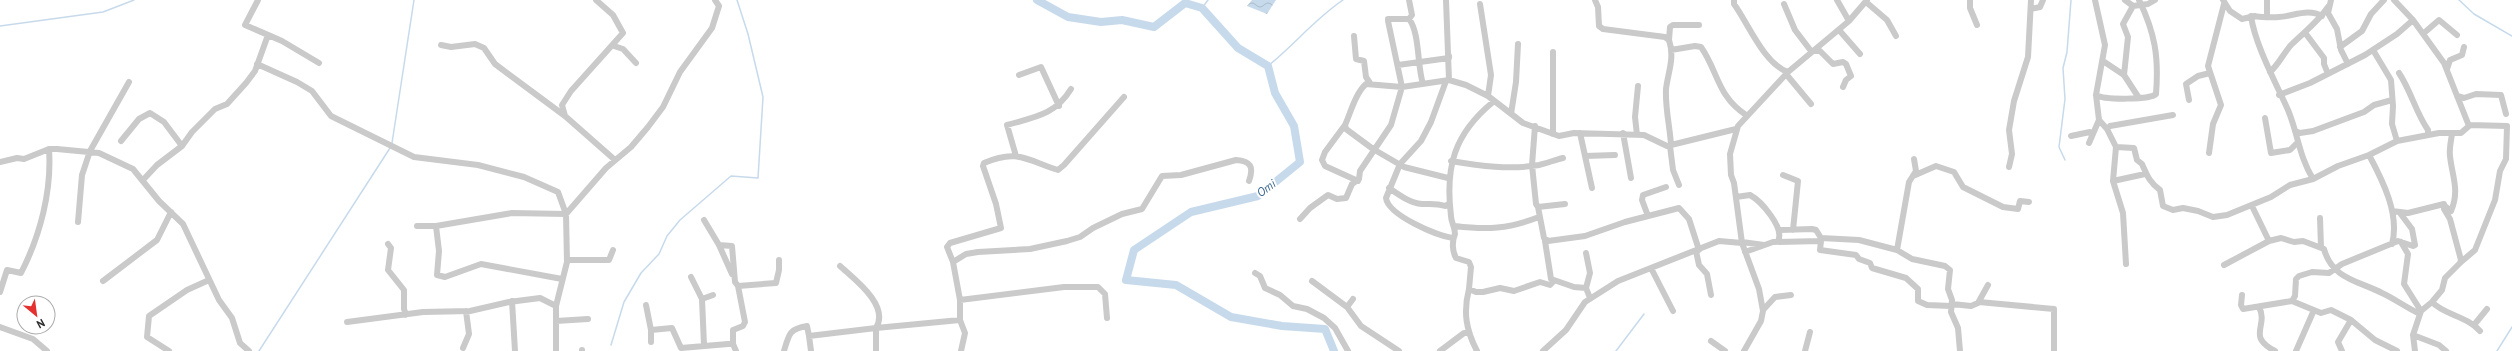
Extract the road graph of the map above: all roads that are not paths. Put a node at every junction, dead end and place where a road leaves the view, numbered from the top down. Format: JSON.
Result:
{"nodes":[{"id":1,"x":258,"y":0,"type":"edge"},
{"id":2,"x":596,"y":0,"type":"edge"},
{"id":3,"x":715,"y":0,"type":"edge"},
{"id":4,"x":1409,"y":0,"type":"edge"},
{"id":5,"x":1446,"y":0,"type":"edge"},
{"id":6,"x":1595,"y":0,"type":"edge"},
{"id":7,"x":1734,"y":0,"type":"edge"},
{"id":8,"x":1837,"y":0,"type":"edge"},
{"id":9,"x":1970,"y":0,"type":"edge"},
{"id":10,"x":2031,"y":0,"type":"edge"},
{"id":11,"x":2043,"y":0,"type":"edge"},
{"id":12,"x":2096,"y":0,"type":"edge"},
{"id":13,"x":2125,"y":0,"type":"edge"},
{"id":14,"x":2155,"y":0,"type":"edge"},
{"id":15,"x":2267,"y":0,"type":"edge"},
{"id":16,"x":2331,"y":0,"type":"edge"},
{"id":17,"x":2384,"y":0,"type":"edge"},
{"id":18,"x":2394,"y":0,"type":"edge"},
{"id":19,"x":1866,"y":1,"type":"edge"},
{"id":20,"x":2223,"y":2,"type":"edge"},
{"id":21,"x":2140,"y":3,"type":"edge"},
{"id":22,"x":1480,"y":4,"type":"dead end"},
{"id":23,"x":1784,"y":4,"type":"dead end"},
{"id":24,"x":2133,"y":6,"type":"junction"},
{"id":25,"x":2328,"y":7,"type":"junction"},
{"id":26,"x":2031,"y":9,"type":"junction"},
{"id":27,"x":2251,"y":16,"type":"junction"},
{"id":28,"x":2322,"y":16,"type":"junction"},
{"id":29,"x":2267,"y":17,"type":"junction"},
{"id":30,"x":1409,"y":19,"type":"junction"},
{"id":31,"x":2413,"y":20,"type":"junction"},
{"id":32,"x":1849,"y":21,"type":"junction"},
{"id":33,"x":1700,"y":25,"type":"dead end"},
{"id":34,"x":1977,"y":25,"type":"dead end"},
{"id":35,"x":1839,"y":30,"type":"junction"},
{"id":36,"x":2424,"y":33,"type":"junction"},
{"id":37,"x":2306,"y":34,"type":"junction"},
{"id":38,"x":268,"y":35,"type":"junction"},
{"id":39,"x":2457,"y":35,"type":"dead end"},
{"id":40,"x":1354,"y":36,"type":"dead end"},
{"id":41,"x":1896,"y":36,"type":"dead end"},
{"id":42,"x":1669,"y":40,"type":"junction"},
{"id":43,"x":1518,"y":44,"type":"dead end"},
{"id":44,"x":440,"y":45,"type":"dead end"},
{"id":45,"x":614,"y":46,"type":"junction"},
{"id":46,"x":2340,"y":46,"type":"junction"},
{"id":47,"x":2464,"y":47,"type":"dead end"},
{"id":48,"x":1671,"y":50,"type":"junction"},
{"id":49,"x":2373,"y":50,"type":"junction"},
{"id":50,"x":1811,"y":51,"type":"junction"},
{"id":51,"x":1554,"y":52,"type":"dead end"},
{"id":52,"x":1860,"y":54,"type":"dead end"},
{"id":53,"x":1449,"y":56,"type":"junction"},
{"id":54,"x":2103,"y":61,"type":"junction"},
{"id":55,"x":319,"y":63,"type":"dead end"},
{"id":56,"x":636,"y":63,"type":"dead end"},
{"id":57,"x":1419,"y":63,"type":"junction"},
{"id":58,"x":257,"y":64,"type":"junction"},
{"id":59,"x":2348,"y":64,"type":"junction"},
{"id":60,"x":1398,"y":65,"type":"junction"},
{"id":61,"x":2447,"y":69,"type":"junction"},
{"id":62,"x":2270,"y":72,"type":"junction"},
{"id":63,"x":1787,"y":73,"type":"junction"},
{"id":64,"x":2210,"y":73,"type":"junction"},
{"id":65,"x":2399,"y":73,"type":"dead end"},
{"id":66,"x":2328,"y":74,"type":"junction"},
{"id":67,"x":1020,"y":75,"type":"dead end"},
{"id":68,"x":2124,"y":75,"type":"junction"},
{"id":69,"x":1448,"y":81,"type":"junction"},
{"id":70,"x":128,"y":82,"type":"dead end"},
{"id":71,"x":1370,"y":84,"type":"junction"},
{"id":72,"x":1423,"y":84,"type":"junction"},
{"id":73,"x":1402,"y":86,"type":"junction"},
{"id":74,"x":1638,"y":86,"type":"dead end"},
{"id":75,"x":1843,"y":86,"type":"dead end"},
{"id":76,"x":1071,"y":89,"type":"dead end"},
{"id":77,"x":2096,"y":95,"type":"junction"},
{"id":78,"x":2279,"y":95,"type":"junction"},
{"id":79,"x":1488,"y":96,"type":"junction"},
{"id":80,"x":2457,"y":96,"type":"junction"},
{"id":81,"x":1124,"y":98,"type":"dead end"},
{"id":82,"x":2139,"y":98,"type":"junction"},
{"id":83,"x":2189,"y":100,"type":"dead end"},
{"id":84,"x":2392,"y":100,"type":"junction"},
{"id":85,"x":1493,"y":102,"type":"junction"},
{"id":86,"x":1811,"y":104,"type":"dead end"},
{"id":87,"x":1059,"y":106,"type":"junction"},
{"id":88,"x":1511,"y":114,"type":"junction"},
{"id":89,"x":2506,"y":114,"type":"dead end"},
{"id":90,"x":1746,"y":115,"type":"junction"},
{"id":91,"x":564,"y":116,"type":"junction"},
{"id":92,"x":2173,"y":116,"type":"dead end"},
{"id":93,"x":2265,"y":118,"type":"dead end"},
{"id":94,"x":2099,"y":120,"type":"junction"},
{"id":95,"x":2469,"y":125,"type":"junction"},
{"id":96,"x":1345,"y":126,"type":"junction"},
{"id":97,"x":1535,"y":126,"type":"junction"},
{"id":98,"x":1736,"y":129,"type":"junction"},
{"id":99,"x":2107,"y":130,"type":"junction"},
{"id":100,"x":2295,"y":131,"type":"junction"},
{"id":101,"x":1580,"y":133,"type":"junction"},
{"id":102,"x":1623,"y":133,"type":"junction"},
{"id":103,"x":1553,"y":134,"type":"junction"},
{"id":104,"x":2452,"y":134,"type":"junction"},
{"id":105,"x":1637,"y":135,"type":"junction"},
{"id":106,"x":2428,"y":135,"type":"junction"},
{"id":107,"x":2071,"y":136,"type":"dead end"},
{"id":108,"x":2092,"y":136,"type":"junction"},
{"id":109,"x":121,"y":141,"type":"dead end"},
{"id":110,"x":2398,"y":141,"type":"junction"},
{"id":111,"x":2089,"y":143,"type":"dead end"},
{"id":112,"x":2297,"y":143,"type":"junction"},
{"id":113,"x":182,"y":146,"type":"junction"},
{"id":114,"x":1671,"y":146,"type":"junction"},
{"id":115,"x":2116,"y":147,"type":"junction"},
{"id":116,"x":49,"y":150,"type":"junction"},
{"id":117,"x":1375,"y":150,"type":"junction"},
{"id":118,"x":90,"y":151,"type":"junction"},
{"id":119,"x":2209,"y":153,"type":"dead end"},
{"id":120,"x":1615,"y":155,"type":"dead end"},
{"id":121,"x":2369,"y":155,"type":"junction"},
{"id":122,"x":1016,"y":156,"type":"junction"},
{"id":123,"x":1585,"y":156,"type":"junction"},
{"id":124,"x":1563,"y":158,"type":"dead end"},
{"id":125,"x":1914,"y":159,"type":"dead end"},
{"id":126,"x":615,"y":160,"type":"junction"},
{"id":127,"x":1451,"y":161,"type":"junction"},
{"id":128,"x":0,"y":162,"type":"edge"},
{"id":129,"x":1400,"y":164,"type":"junction"},
{"id":130,"x":1532,"y":165,"type":"junction"},
{"id":131,"x":2009,"y":167,"type":"dead end"},
{"id":132,"x":2145,"y":174,"type":"junction"},
{"id":133,"x":1784,"y":175,"type":"dead end"},
{"id":134,"x":1913,"y":176,"type":"junction"},
{"id":135,"x":1448,"y":178,"type":"junction"},
{"id":136,"x":1631,"y":178,"type":"dead end"},
{"id":137,"x":2313,"y":179,"type":"junction"},
{"id":138,"x":143,"y":180,"type":"junction"},
{"id":139,"x":1249,"y":181,"type":"dead end"},
{"id":140,"x":1358,"y":181,"type":"junction"},
{"id":141,"x":2113,"y":181,"type":"junction"},
{"id":142,"x":1679,"y":185,"type":"dead end"},
{"id":143,"x":1666,"y":187,"type":"dead end"},
{"id":144,"x":1389,"y":188,"type":"junction"},
{"id":145,"x":1592,"y":188,"type":"dead end"},
{"id":146,"x":1736,"y":197,"type":"junction"},
{"id":147,"x":2029,"y":202,"type":"dead end"},
{"id":148,"x":1450,"y":204,"type":"junction"},
{"id":149,"x":1565,"y":204,"type":"dead end"},
{"id":150,"x":2444,"y":204,"type":"junction"},
{"id":151,"x":2252,"y":206,"type":"junction"},
{"id":152,"x":1538,"y":207,"type":"junction"},
{"id":153,"x":2392,"y":211,"type":"junction"},
{"id":154,"x":171,"y":212,"type":"junction"},
{"id":155,"x":2400,"y":213,"type":"junction"},
{"id":156,"x":2408,"y":213,"type":"junction"},
{"id":157,"x":566,"y":214,"type":"junction"},
{"id":158,"x":1648,"y":216,"type":"junction"},
{"id":159,"x":1539,"y":217,"type":"junction"},
{"id":160,"x":2320,"y":218,"type":"dead end"},
{"id":161,"x":704,"y":220,"type":"dead end"},
{"id":162,"x":1300,"y":220,"type":"dead end"},
{"id":163,"x":78,"y":222,"type":"dead end"},
{"id":164,"x":2406,"y":222,"type":"junction"},
{"id":165,"x":417,"y":226,"type":"dead end"},
{"id":166,"x":436,"y":226,"type":"junction"},
{"id":167,"x":1455,"y":226,"type":"junction"},
{"id":168,"x":1780,"y":230,"type":"junction"},
{"id":169,"x":1793,"y":230,"type":"junction"},
{"id":170,"x":1453,"y":238,"type":"junction"},
{"id":171,"x":1545,"y":241,"type":"junction"},
{"id":172,"x":1778,"y":241,"type":"junction"},
{"id":173,"x":2269,"y":241,"type":"junction"},
{"id":174,"x":2401,"y":242,"type":"junction"},
{"id":175,"x":1742,"y":243,"type":"junction"},
{"id":176,"x":388,"y":244,"type":"dead end"},
{"id":177,"x":2392,"y":244,"type":"junction"},
{"id":178,"x":719,"y":245,"type":"junction"},
{"id":179,"x":1765,"y":245,"type":"junction"},
{"id":180,"x":2321,"y":247,"type":"junction"},
{"id":181,"x":613,"y":250,"type":"dead end"},
{"id":182,"x":1698,"y":250,"type":"junction"},
{"id":183,"x":1897,"y":250,"type":"junction"},
{"id":184,"x":1745,"y":252,"type":"junction"},
{"id":185,"x":1586,"y":253,"type":"dead end"},
{"id":186,"x":567,"y":260,"type":"junction"},
{"id":187,"x":778,"y":260,"type":"dead end"},
{"id":188,"x":954,"y":262,"type":"junction"},
{"id":189,"x":2460,"y":262,"type":"junction"},
{"id":190,"x":2126,"y":264,"type":"dead end"},
{"id":191,"x":2224,"y":265,"type":"dead end"},
{"id":192,"x":840,"y":266,"type":"dead end"},
{"id":193,"x":1651,"y":268,"type":"junction"},
{"id":194,"x":2338,"y":270,"type":"junction"},
{"id":195,"x":1255,"y":273,"type":"dead end"},
{"id":196,"x":691,"y":277,"type":"dead end"},
{"id":197,"x":562,"y":279,"type":"junction"},
{"id":198,"x":209,"y":280,"type":"junction"},
{"id":199,"x":103,"y":281,"type":"dead end"},
{"id":200,"x":1312,"y":281,"type":"dead end"},
{"id":201,"x":1554,"y":281,"type":"junction"},
{"id":202,"x":737,"y":284,"type":"junction"},
{"id":203,"x":1988,"y":285,"type":"dead end"},
{"id":204,"x":1586,"y":288,"type":"junction"},
{"id":205,"x":1469,"y":289,"type":"junction"},
{"id":206,"x":0,"y":292,"type":"edge"},
{"id":207,"x":713,"y":295,"type":"dead end"},
{"id":208,"x":1711,"y":295,"type":"dead end"},
{"id":209,"x":1791,"y":295,"type":"dead end"},
{"id":210,"x":2242,"y":295,"type":"dead end"},
{"id":211,"x":1590,"y":298,"type":"junction"},
{"id":212,"x":702,"y":299,"type":"junction"},
{"id":213,"x":1353,"y":299,"type":"dead end"},
{"id":214,"x":960,"y":300,"type":"junction"},
{"id":215,"x":512,"y":301,"type":"junction"},
{"id":216,"x":2292,"y":301,"type":"junction"},
{"id":217,"x":1979,"y":302,"type":"junction"},
{"id":218,"x":2432,"y":302,"type":"junction"},
{"id":219,"x":646,"y":305,"type":"dead end"},
{"id":220,"x":1952,"y":305,"type":"junction"},
{"id":221,"x":556,"y":306,"type":"junction"},
{"id":222,"x":1347,"y":307,"type":"junction"},
{"id":223,"x":2259,"y":307,"type":"junction"},
{"id":224,"x":2486,"y":309,"type":"dead end"},
{"id":225,"x":1763,"y":310,"type":"junction"},
{"id":226,"x":2314,"y":310,"type":"junction"},
{"id":227,"x":466,"y":311,"type":"junction"},
{"id":228,"x":1673,"y":311,"type":"dead end"},
{"id":229,"x":2421,"y":312,"type":"junction"},
{"id":230,"x":406,"y":315,"type":"junction"},
{"id":231,"x":1107,"y":318,"type":"dead end"},
{"id":232,"x":588,"y":319,"type":"dead end"},
{"id":233,"x":960,"y":320,"type":"junction"},
{"id":234,"x":2351,"y":320,"type":"junction"},
{"id":235,"x":556,"y":321,"type":"junction"},
{"id":236,"x":347,"y":322,"type":"dead end"},
{"id":237,"x":2474,"y":325,"type":"junction"},
{"id":238,"x":0,"y":327,"type":"edge"},
{"id":239,"x":876,"y":328,"type":"junction"},
{"id":240,"x":651,"y":330,"type":"junction"},
{"id":241,"x":2480,"y":331,"type":"dead end"},
{"id":242,"x":1810,"y":332,"type":"dead end"},
{"id":243,"x":1467,"y":333,"type":"junction"},
{"id":244,"x":2413,"y":335,"type":"junction"},
{"id":245,"x":810,"y":336,"type":"junction"},
{"id":246,"x":1711,"y":341,"type":"dead end"},
{"id":247,"x":651,"y":342,"type":"dead end"},
{"id":248,"x":734,"y":344,"type":"junction"},
{"id":249,"x":704,"y":345,"type":"junction"},
{"id":250,"x":463,"y":348,"type":"dead end"},
{"id":251,"x":1745,"y":349,"type":"edge"},
{"id":252,"x":2386,"y":349,"type":"edge"},
{"id":253,"x":47,"y":351,"type":"edge"},
{"id":254,"x":169,"y":351,"type":"edge"},
{"id":255,"x":249,"y":351,"type":"edge"},
{"id":256,"x":516,"y":351,"type":"edge"},
{"id":257,"x":556,"y":351,"type":"edge"},
{"id":258,"x":736,"y":351,"type":"edge"},
{"id":259,"x":784,"y":351,"type":"edge"},
{"id":260,"x":811,"y":351,"type":"edge"},
{"id":261,"x":876,"y":351,"type":"edge"},
{"id":262,"x":961,"y":351,"type":"edge"},
{"id":263,"x":1348,"y":351,"type":"edge"},
{"id":264,"x":1399,"y":351,"type":"edge"},
{"id":265,"x":1440,"y":351,"type":"edge"},
{"id":266,"x":1478,"y":351,"type":"edge"},
{"id":267,"x":1543,"y":351,"type":"edge"},
{"id":268,"x":1725,"y":351,"type":"edge"},
{"id":269,"x":1752,"y":351,"type":"edge"},
{"id":270,"x":1804,"y":351,"type":"edge"},
{"id":271,"x":1960,"y":351,"type":"edge"},
{"id":272,"x":2054,"y":351,"type":"edge"},
{"id":273,"x":2275,"y":351,"type":"edge"},
{"id":274,"x":2296,"y":351,"type":"edge"},
{"id":275,"x":2342,"y":351,"type":"edge"},
{"id":276,"x":2398,"y":351,"type":"edge"},
{"id":277,"x":2415,"y":351,"type":"edge"},
{"id":278,"x":2446,"y":351,"type":"edge"}],
"edges":[{"from":1,"to":38,"type":"street"},
{"from":2,"to":45,"type":"street"},
{"from":3,"to":126,"type":"street"},
{"from":4,"to":30,"type":"street"},
{"from":5,"to":53,"type":"street"},
{"from":6,"to":42,"type":"street"},
{"from":7,"to":63,"type":"street"},
{"from":8,"to":32,"type":"street"},
{"from":9,"to":34,"type":"street"},
{"from":10,"to":26,"type":"street"},
{"from":11,"to":26,"type":"street"},
{"from":12,"to":54,"type":"street"},
{"from":13,"to":24,"type":"street"},
{"from":14,"to":21,"type":"street"},
{"from":15,"to":29,"type":"street"},
{"from":16,"to":25,"type":"street"},
{"from":17,"to":46,"type":"street"},
{"from":18,"to":31,"type":"street"},
{"from":19,"to":32,"type":"street"},
{"from":19,"to":41,"type":"street"},
{"from":20,"to":27,"type":"street"},
{"from":20,"to":64,"type":"street"},
{"from":21,"to":24,"type":"street"},
{"from":21,"to":82,"type":"street"},
{"from":22,"to":79,"type":"street"},
{"from":23,"to":50,"type":"street"},
{"from":24,"to":68,"type":"street"},
{"from":25,"to":28,"type":"street"},
{"from":25,"to":46,"type":"street"},
{"from":26,"to":131,"type":"street"},
{"from":27,"to":29,"type":"street"},
{"from":27,"to":62,"type":"street"},
{"from":28,"to":29,"type":"street"},
{"from":28,"to":37,"type":"street"},
{"from":30,"to":57,"type":"street"},
{"from":30,"to":60,"type":"street"},
{"from":31,"to":36,"type":"street"},
{"from":31,"to":49,"type":"street"},
{"from":32,"to":35,"type":"street"},
{"from":33,"to":42,"type":"street"},
{"from":35,"to":50,"type":"street"},
{"from":35,"to":52,"type":"street"},
{"from":36,"to":39,"type":"street"},
{"from":36,"to":61,"type":"street"},
{"from":37,"to":62,"type":"street"},
{"from":37,"to":66,"type":"street"},
{"from":38,"to":55,"type":"street"},
{"from":38,"to":58,"type":"street"},
{"from":40,"to":71,"type":"street"},
{"from":42,"to":48,"type":"street"},
{"from":43,"to":88,"type":"street"},
{"from":44,"to":91,"type":"street"},
{"from":45,"to":56,"type":"street"},
{"from":45,"to":91,"type":"street"},
{"from":46,"to":59,"type":"street"},
{"from":47,"to":61,"type":"street"},
{"from":48,"to":90,"type":"street"},
{"from":48,"to":114,"type":"street"},
{"from":49,"to":59,"type":"street"},
{"from":49,"to":84,"type":"street"},
{"from":50,"to":63,"type":"street"},
{"from":50,"to":75,"type":"street"},
{"from":51,"to":103,"type":"street"},
{"from":53,"to":57,"type":"street"},
{"from":53,"to":69,"type":"street"},
{"from":54,"to":68,"type":"street"},
{"from":54,"to":77,"type":"street"},
{"from":57,"to":60,"type":"street"},
{"from":57,"to":72,"type":"street"},
{"from":58,"to":113,"type":"street"},
{"from":58,"to":157,"type":"street"},
{"from":59,"to":66,"type":"street"},
{"from":60,"to":73,"type":"street"},
{"from":61,"to":80,"type":"street"},
{"from":62,"to":78,"type":"street"},
{"from":63,"to":86,"type":"street"},
{"from":63,"to":90,"type":"street"},
{"from":64,"to":83,"type":"street"},
{"from":64,"to":119,"type":"street"},
{"from":65,"to":106,"type":"street"},
{"from":66,"to":78,"type":"street"},
{"from":67,"to":87,"type":"street"},
{"from":68,"to":82,"type":"street"},
{"from":69,"to":72,"type":"street"},
{"from":69,"to":79,"type":"street"},
{"from":69,"to":129,"type":"street"},
{"from":70,"to":118,"type":"street"},
{"from":71,"to":73,"type":"street"},
{"from":71,"to":96,"type":"street"},
{"from":72,"to":73,"type":"street"},
{"from":73,"to":117,"type":"street"},
{"from":74,"to":105,"type":"street"},
{"from":76,"to":87,"type":"street"},
{"from":77,"to":82,"type":"street"},
{"from":77,"to":94,"type":"street"},
{"from":78,"to":100,"type":"street"},
{"from":79,"to":85,"type":"street"},
{"from":80,"to":89,"type":"street"},
{"from":80,"to":95,"type":"street"},
{"from":81,"to":122,"type":"street"},
{"from":84,"to":100,"type":"street"},
{"from":84,"to":110,"type":"street"},
{"from":85,"to":88,"type":"street"},
{"from":85,"to":127,"type":"street"},
{"from":87,"to":122,"type":"street"},
{"from":88,"to":97,"type":"street"},
{"from":90,"to":98,"type":"street"},
{"from":91,"to":126,"type":"street"},
{"from":92,"to":99,"type":"street"},
{"from":93,"to":112,"type":"street"},
{"from":94,"to":99,"type":"street"},
{"from":94,"to":108,"type":"street"},
{"from":95,"to":104,"type":"street"},
{"from":95,"to":189,"type":"street"},
{"from":96,"to":117,"type":"street"},
{"from":96,"to":140,"type":"street"},
{"from":97,"to":103,"type":"street"},
{"from":97,"to":130,"type":"street"},
{"from":98,"to":114,"type":"street"},
{"from":98,"to":146,"type":"street"},
{"from":99,"to":115,"type":"street"},
{"from":100,"to":112,"type":"street"},
{"from":101,"to":102,"type":"street"},
{"from":101,"to":103,"type":"street"},
{"from":101,"to":123,"type":"street"},
{"from":102,"to":105,"type":"street"},
{"from":102,"to":136,"type":"street"},
{"from":104,"to":106,"type":"street"},
{"from":104,"to":150,"type":"street"},
{"from":105,"to":114,"type":"street"},
{"from":106,"to":110,"type":"street"},
{"from":107,"to":108,"type":"street"},
{"from":108,"to":111,"type":"street"},
{"from":109,"to":113,"type":"street"},
{"from":110,"to":121,"type":"street"},
{"from":112,"to":137,"type":"street"},
{"from":113,"to":138,"type":"street"},
{"from":114,"to":142,"type":"street"},
{"from":115,"to":132,"type":"street"},
{"from":115,"to":141,"type":"street"},
{"from":116,"to":118,"type":"street"},
{"from":116,"to":128,"type":"street"},
{"from":116,"to":206,"type":"street"},
{"from":117,"to":129,"type":"street"},
{"from":117,"to":140,"type":"street"},
{"from":118,"to":138,"type":"street"},
{"from":118,"to":163,"type":"street"},
{"from":120,"to":123,"type":"street"},
{"from":121,"to":137,"type":"street"},
{"from":121,"to":153,"type":"street"},
{"from":122,"to":188,"type":"street"},
{"from":123,"to":145,"type":"street"},
{"from":124,"to":130,"type":"street"},
{"from":125,"to":134,"type":"street"},
{"from":126,"to":157,"type":"street"},
{"from":127,"to":130,"type":"street"},
{"from":127,"to":135,"type":"street"},
{"from":129,"to":135,"type":"street"},
{"from":129,"to":144,"type":"street"},
{"from":130,"to":152,"type":"street"},
{"from":132,"to":141,"type":"street"},
{"from":132,"to":151,"type":"street"},
{"from":133,"to":169,"type":"street"},
{"from":134,"to":147,"type":"street"},
{"from":134,"to":183,"type":"street"},
{"from":135,"to":148,"type":"street"},
{"from":137,"to":151,"type":"street"},
{"from":138,"to":154,"type":"street"},
{"from":139,"to":188,"type":"street"},
{"from":140,"to":162,"type":"street"},
{"from":141,"to":190,"type":"street"},
{"from":143,"to":158,"type":"street"},
{"from":144,"to":148,"type":"street"},
{"from":144,"to":170,"type":"street"},
{"from":146,"to":168,"type":"street"},
{"from":146,"to":175,"type":"street"},
{"from":148,"to":167,"type":"street"},
{"from":149,"to":152,"type":"street"},
{"from":150,"to":156,"type":"street"},
{"from":150,"to":189,"type":"street"},
{"from":151,"to":173,"type":"street"},
{"from":152,"to":159,"type":"street"},
{"from":153,"to":155,"type":"street"},
{"from":153,"to":177,"type":"street"},
{"from":154,"to":198,"type":"street"},
{"from":154,"to":199,"type":"street"},
{"from":155,"to":156,"type":"street"},
{"from":155,"to":164,"type":"street"},
{"from":156,"to":164,"type":"street"},
{"from":157,"to":166,"type":"street"},
{"from":157,"to":186,"type":"street"},
{"from":158,"to":171,"type":"street"},
{"from":158,"to":182,"type":"street"},
{"from":159,"to":167,"type":"street"},
{"from":159,"to":171,"type":"street"},
{"from":160,"to":180,"type":"street"},
{"from":161,"to":178,"type":"street"},
{"from":164,"to":174,"type":"street"},
{"from":165,"to":166,"type":"street"},
{"from":166,"to":197,"type":"street"},
{"from":167,"to":170,"type":"street"},
{"from":168,"to":169,"type":"street"},
{"from":168,"to":172,"type":"street"},
{"from":169,"to":183,"type":"street"},
{"from":170,"to":205,"type":"street"},
{"from":171,"to":201,"type":"street"},
{"from":172,"to":179,"type":"street"},
{"from":172,"to":220,"type":"street"},
{"from":173,"to":180,"type":"street"},
{"from":173,"to":191,"type":"street"},
{"from":174,"to":177,"type":"street"},
{"from":174,"to":229,"type":"street"},
{"from":175,"to":179,"type":"street"},
{"from":175,"to":182,"type":"street"},
{"from":175,"to":184,"type":"street"},
{"from":176,"to":230,"type":"street"},
{"from":177,"to":194,"type":"street"},
{"from":178,"to":202,"type":"street"},
{"from":178,"to":202,"type":"street"},
{"from":179,"to":184,"type":"street"},
{"from":180,"to":194,"type":"street"},
{"from":181,"to":186,"type":"street"},
{"from":182,"to":193,"type":"street"},
{"from":182,"to":208,"type":"street"},
{"from":183,"to":220,"type":"street"},
{"from":184,"to":225,"type":"street"},
{"from":185,"to":204,"type":"street"},
{"from":186,"to":197,"type":"street"},
{"from":187,"to":202,"type":"street"},
{"from":188,"to":214,"type":"street"},
{"from":189,"to":218,"type":"street"},
{"from":192,"to":239,"type":"street"},
{"from":193,"to":211,"type":"street"},
{"from":193,"to":228,"type":"street"},
{"from":194,"to":216,"type":"street"},
{"from":194,"to":229,"type":"street"},
{"from":195,"to":263,"type":"street"},
{"from":196,"to":212,"type":"street"},
{"from":197,"to":221,"type":"street"},
{"from":198,"to":254,"type":"street"},
{"from":198,"to":255,"type":"street"},
{"from":200,"to":222,"type":"street"},
{"from":201,"to":204,"type":"street"},
{"from":201,"to":205,"type":"street"},
{"from":202,"to":248,"type":"street"},
{"from":203,"to":217,"type":"street"},
{"from":204,"to":211,"type":"street"},
{"from":205,"to":243,"type":"street"},
{"from":207,"to":212,"type":"street"},
{"from":209,"to":225,"type":"street"},
{"from":210,"to":223,"type":"street"},
{"from":211,"to":267,"type":"street"},
{"from":212,"to":249,"type":"street"},
{"from":213,"to":222,"type":"street"},
{"from":214,"to":231,"type":"street"},
{"from":214,"to":233,"type":"street"},
{"from":215,"to":221,"type":"street"},
{"from":215,"to":227,"type":"street"},
{"from":215,"to":256,"type":"street"},
{"from":216,"to":223,"type":"street"},
{"from":216,"to":226,"type":"street"},
{"from":217,"to":220,"type":"street"},
{"from":217,"to":272,"type":"street"},
{"from":218,"to":229,"type":"street"},
{"from":218,"to":237,"type":"street"},
{"from":219,"to":240,"type":"street"},
{"from":220,"to":271,"type":"street"},
{"from":221,"to":235,"type":"street"},
{"from":222,"to":264,"type":"street"},
{"from":223,"to":273,"type":"street"},
{"from":224,"to":237,"type":"street"},
{"from":225,"to":251,"type":"street"},
{"from":226,"to":234,"type":"street"},
{"from":226,"to":274,"type":"street"},
{"from":227,"to":230,"type":"street"},
{"from":227,"to":250,"type":"street"},
{"from":229,"to":244,"type":"street"},
{"from":230,"to":236,"type":"street"},
{"from":232,"to":235,"type":"street"},
{"from":233,"to":239,"type":"street"},
{"from":233,"to":262,"type":"street"},
{"from":234,"to":252,"type":"street"},
{"from":234,"to":275,"type":"street"},
{"from":235,"to":257,"type":"street"},
{"from":237,"to":241,"type":"street"},
{"from":238,"to":253,"type":"street"},
{"from":239,"to":245,"type":"street"},
{"from":239,"to":261,"type":"street"},
{"from":240,"to":247,"type":"street"},
{"from":240,"to":249,"type":"street"},
{"from":242,"to":270,"type":"street"},
{"from":243,"to":265,"type":"street"},
{"from":243,"to":266,"type":"street"},
{"from":244,"to":277,"type":"street"},
{"from":244,"to":278,"type":"street"},
{"from":245,"to":259,"type":"street"},
{"from":245,"to":260,"type":"street"},
{"from":246,"to":268,"type":"street"},
{"from":248,"to":249,"type":"street"},
{"from":248,"to":258,"type":"street"},
{"from":251,"to":269,"type":"street"},
{"from":252,"to":276,"type":"street"}]}
